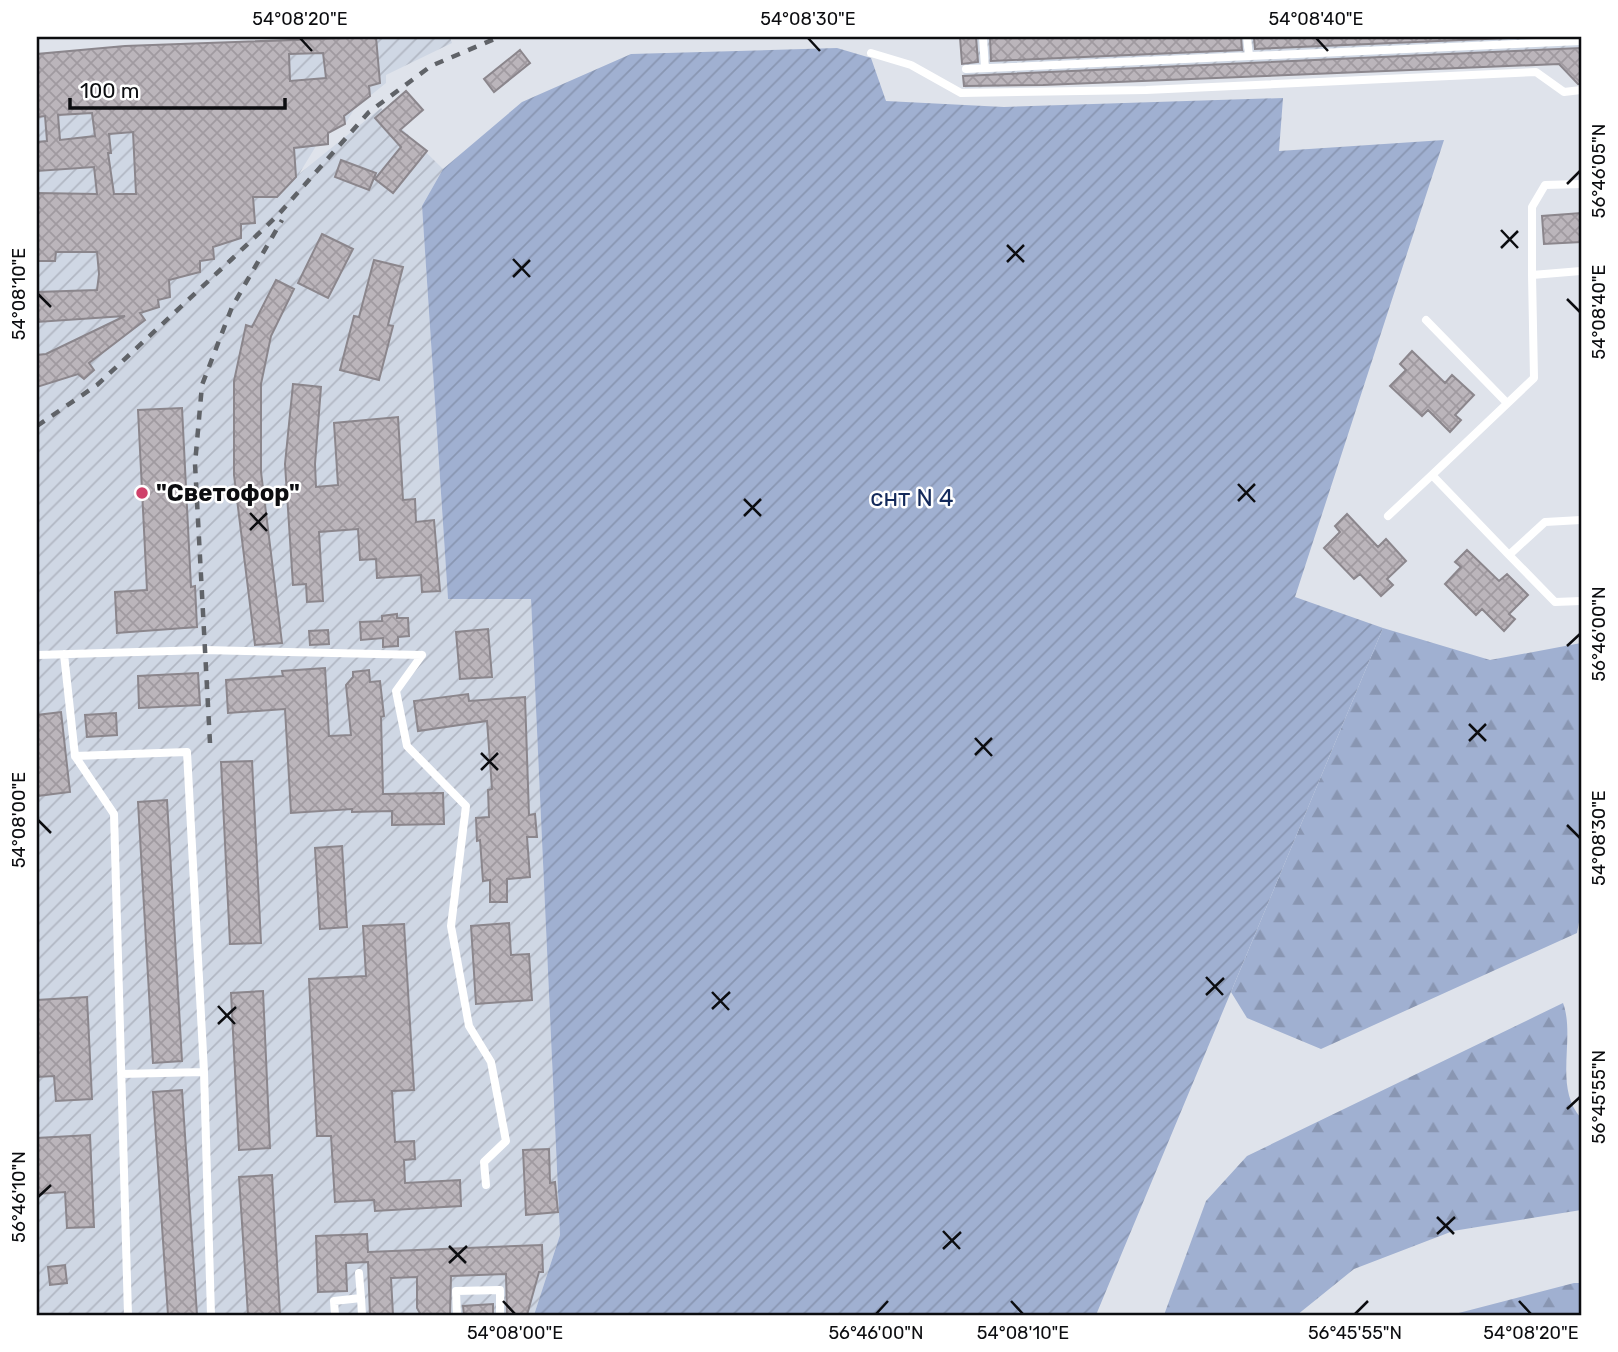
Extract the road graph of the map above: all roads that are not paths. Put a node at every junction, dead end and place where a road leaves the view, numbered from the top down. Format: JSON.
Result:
{"nodes":[{"id":1,"x":983,"y":37,"type":"edge"},
{"id":2,"x":1247,"y":37,"type":"edge"},
{"id":3,"x":1581,"y":41,"type":"edge"},
{"id":4,"x":871,"y":52,"type":"dead end"},
{"id":5,"x":1249,"y":56,"type":"junction"},
{"id":6,"x":985,"y":68,"type":"junction"},
{"id":7,"x":966,"y":69,"type":"dead end"},
{"id":8,"x":1581,"y":90,"type":"edge"},
{"id":9,"x":1581,"y":184,"type":"edge"},
{"id":10,"x":1581,"y":271,"type":"edge"},
{"id":11,"x":1532,"y":275,"type":"junction"},
{"id":12,"x":1426,"y":320,"type":"dead end"},
{"id":13,"x":1507,"y":403,"type":"junction"},
{"id":14,"x":1432,"y":474,"type":"junction"},
{"id":15,"x":1388,"y":516,"type":"dead end"},
{"id":16,"x":1581,"y":520,"type":"edge"},
{"id":17,"x":1509,"y":555,"type":"junction"},
{"id":18,"x":1581,"y":601,"type":"edge"},
{"id":19,"x":64,"y":654,"type":"junction"},
{"id":20,"x":37,"y":655,"type":"edge"},
{"id":21,"x":75,"y":756,"type":"junction"},
{"id":22,"x":204,"y":1072,"type":"junction"},
{"id":23,"x":121,"y":1074,"type":"junction"},
{"id":24,"x":486,"y":1185,"type":"dead end"},
{"id":25,"x":359,"y":1273,"type":"dead end"},
{"id":26,"x":361,"y":1298,"type":"junction"},
{"id":27,"x":128,"y":1315,"type":"edge"},
{"id":28,"x":211,"y":1315,"type":"edge"},
{"id":29,"x":335,"y":1315,"type":"edge"},
{"id":30,"x":362,"y":1315,"type":"edge"},
{"id":31,"x":457,"y":1315,"type":"edge"},
{"id":32,"x":500,"y":1315,"type":"edge"}],
"edges":[{"from":1,"to":6,"type":"lane"},
{"from":2,"to":5,"type":"lane"},
{"from":3,"to":5,"type":"lane"},
{"from":4,"to":8,"type":"lane"},
{"from":5,"to":6,"type":"lane"},
{"from":6,"to":7,"type":"lane"},
{"from":9,"to":11,"type":"lane"},
{"from":10,"to":11,"type":"lane"},
{"from":11,"to":13,"type":"lane"},
{"from":12,"to":13,"type":"lane"},
{"from":13,"to":14,"type":"lane"},
{"from":14,"to":15,"type":"lane"},
{"from":14,"to":17,"type":"lane"},
{"from":16,"to":17,"type":"lane"},
{"from":17,"to":18,"type":"lane"},
{"from":19,"to":20,"type":"lane"},
{"from":19,"to":21,"type":"lane"},
{"from":19,"to":24,"type":"lane"},
{"from":21,"to":22,"type":"lane"},
{"from":21,"to":23,"type":"lane"},
{"from":22,"to":23,"type":"lane"},
{"from":22,"to":28,"type":"lane"},
{"from":23,"to":27,"type":"lane"},
{"from":25,"to":26,"type":"lane"},
{"from":26,"to":29,"type":"lane"},
{"from":26,"to":30,"type":"lane"},
{"from":31,"to":32,"type":"lane"}]}
